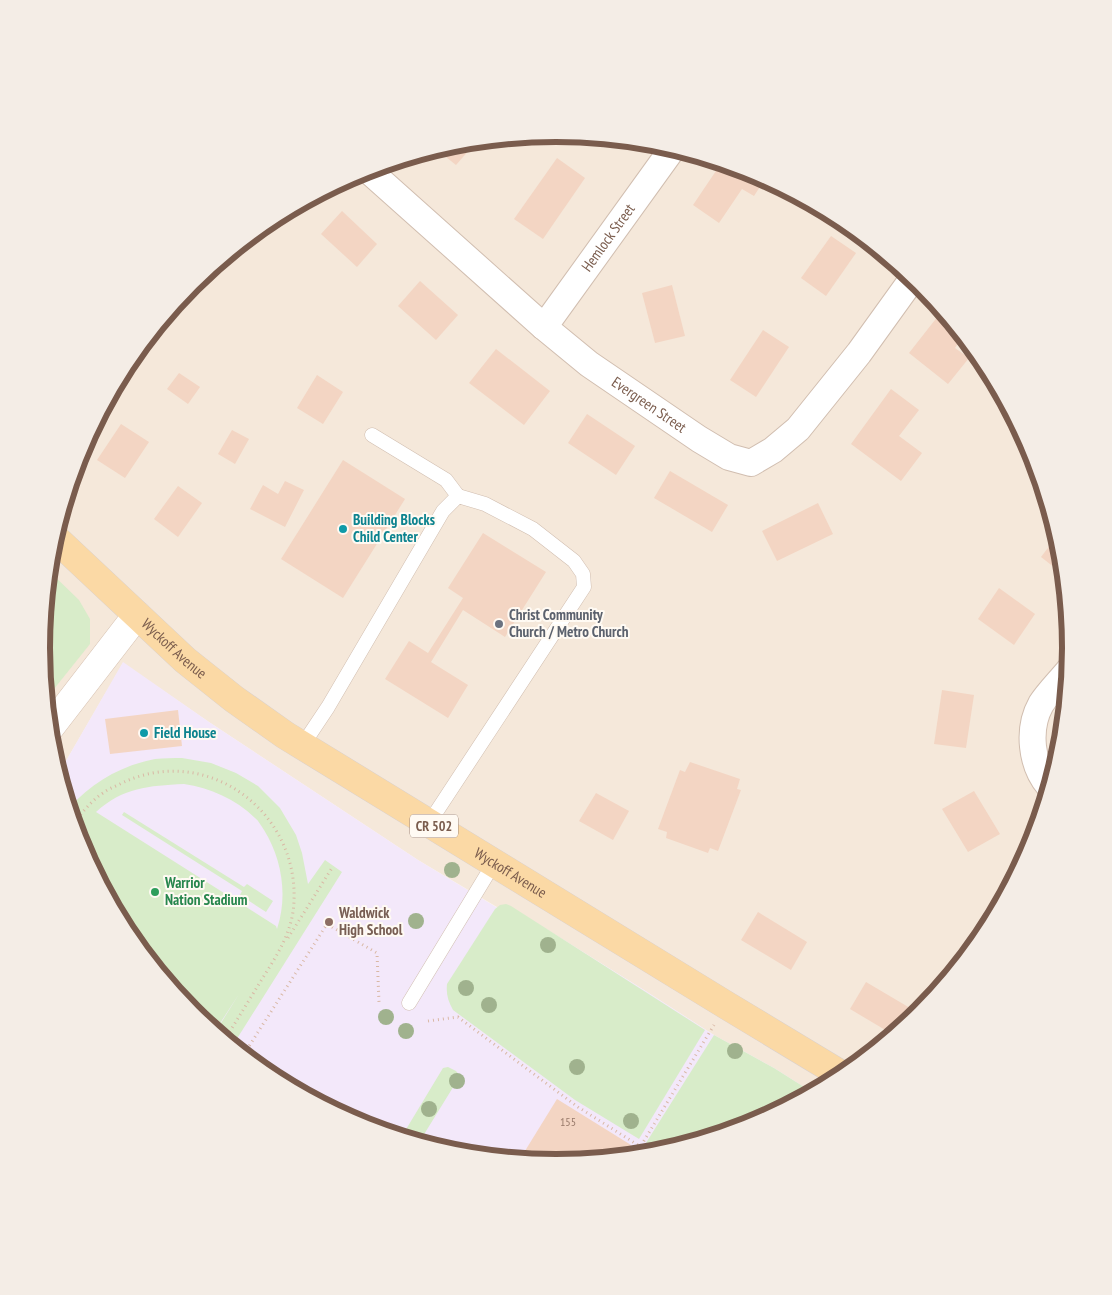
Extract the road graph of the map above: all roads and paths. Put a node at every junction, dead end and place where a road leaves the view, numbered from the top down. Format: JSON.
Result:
{"nodes":[{"id":1,"x":669,"y":155,"type":"edge"},
{"id":2,"x":373,"y":176,"type":"edge"},
{"id":3,"x":908,"y":285,"type":"edge"},
{"id":4,"x":544,"y":327,"type":"junction"},
{"id":5,"x":372,"y":435,"type":"dead end"},
{"id":6,"x":458,"y":496,"type":"junction"},
{"id":7,"x":61,"y":544,"type":"edge"},
{"id":8,"x":137,"y":615,"type":"junction"},
{"id":9,"x":1061,"y":679,"type":"edge"},
{"id":10,"x":55,"y":721,"type":"edge"},
{"id":11,"x":302,"y":746,"type":"junction"},
{"id":12,"x":1045,"y":779,"type":"edge"},
{"id":13,"x":79,"y":816,"type":"edge"},
{"id":14,"x":429,"y":823,"type":"junction"},
{"id":15,"x":494,"y":863,"type":"junction"},
{"id":16,"x":332,"y":868,"type":"dead end"},
{"id":17,"x":282,"y":947,"type":"junction"},
{"id":18,"x":379,"y":1002,"type":"dead end"},
{"id":19,"x":409,"y":1002,"type":"dead end"},
{"id":20,"x":726,"y":1005,"type":"junction"},
{"id":21,"x":428,"y":1021,"type":"dead end"},
{"id":22,"x":229,"y":1033,"type":"edge"},
{"id":23,"x":247,"y":1049,"type":"edge"},
{"id":24,"x":834,"y":1070,"type":"edge"},
{"id":25,"x":639,"y":1146,"type":"edge"},
{"id":26,"x":640,"y":1147,"type":"edge"}],
"edges":[{"from":1,"to":4,"type":"street","name":"Hemlock Street"},
{"from":2,"to":4,"type":"street","name":"Evergreen Street"},
{"from":3,"to":4,"type":"street","name":"Evergreen Street"},
{"from":5,"to":6,"type":"lane"},
{"from":6,"to":11,"type":"lane"},
{"from":6,"to":14,"type":"lane"},
{"from":7,"to":8,"type":"main road","name":"Wyckoff Avenue","number":"CR 502"},
{"from":8,"to":10,"type":"street"},
{"from":8,"to":11,"type":"main road","name":"Wyckoff Avenue","number":"CR 502"},
{"from":9,"to":12,"type":"street"},
{"from":11,"to":14,"type":"main road","name":"Wyckoff Avenue","number":"CR 502"},
{"from":13,"to":17,"type":"path"},
{"from":14,"to":15,"type":"main road","name":"Wyckoff Avenue","number":"CR 502"},
{"from":15,"to":19,"type":"lane"},
{"from":15,"to":20,"type":"main road","name":"Wyckoff Avenue","number":"CR 502"},
{"from":16,"to":17,"type":"path"},
{"from":17,"to":22,"type":"path"},
{"from":18,"to":23,"type":"path"},
{"from":20,"to":24,"type":"main road","name":"Wyckoff Avenue","number":"CR 502"},
{"from":20,"to":26,"type":"path"},
{"from":21,"to":25,"type":"path"}]}
